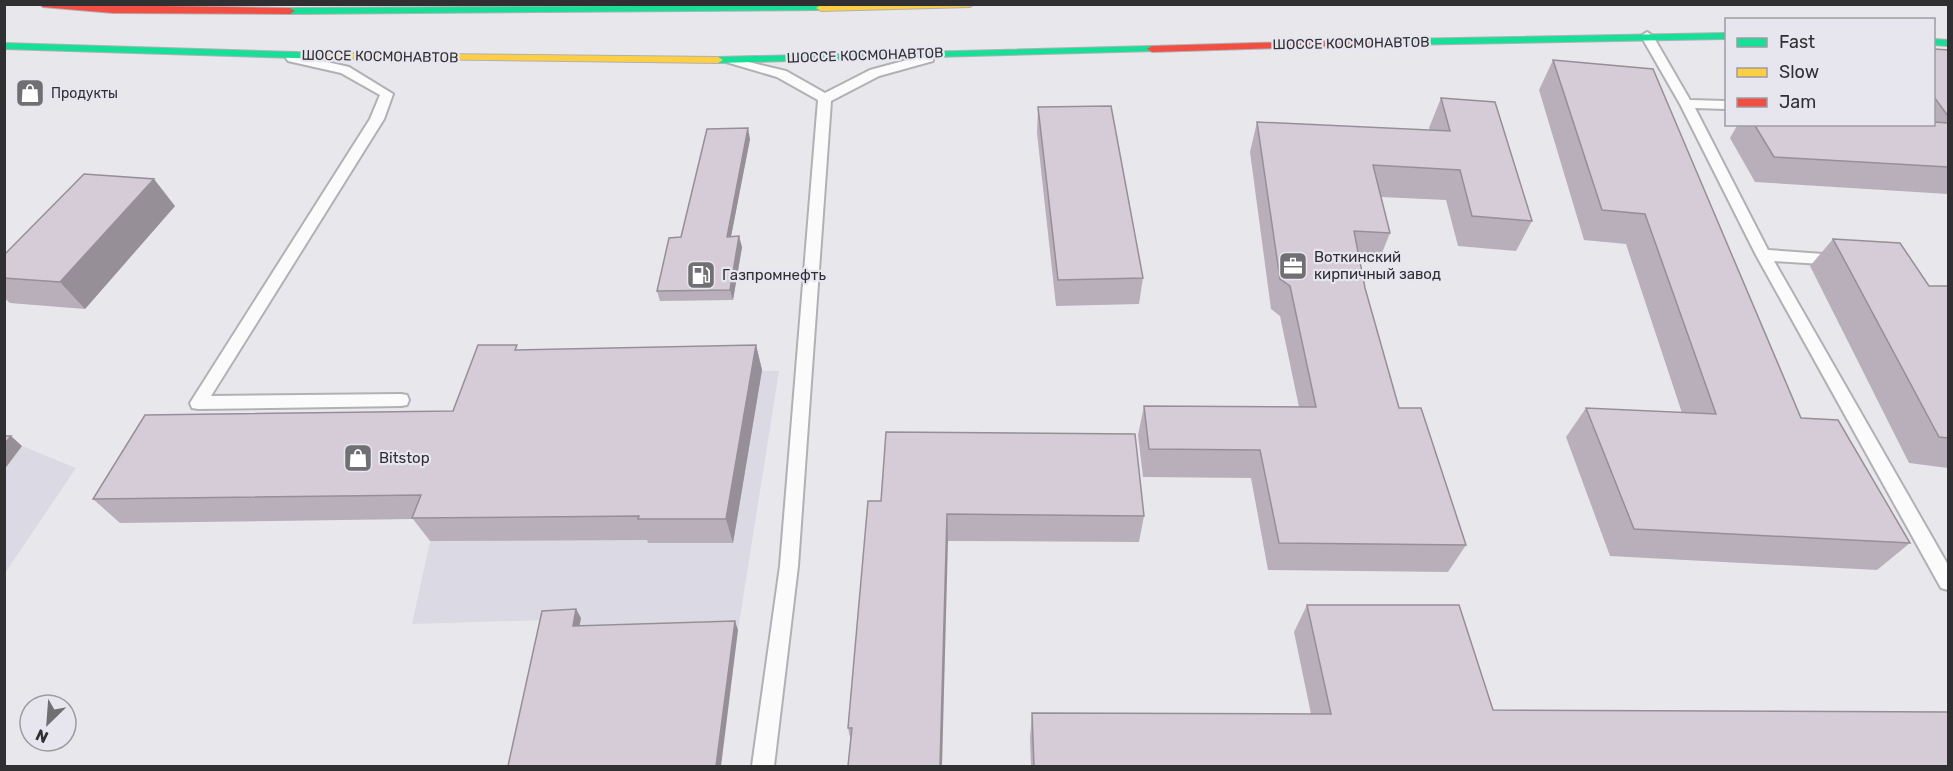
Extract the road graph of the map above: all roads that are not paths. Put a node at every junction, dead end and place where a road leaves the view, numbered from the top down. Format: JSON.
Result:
{"nodes":[{"id":1,"x":43,"y":4,"type":"edge"},
{"id":2,"x":970,"y":4,"type":"edge"},
{"id":3,"x":421,"y":8,"type":"edge"},
{"id":4,"x":637,"y":8,"type":"edge"},
{"id":5,"x":1647,"y":36,"type":"junction"},
{"id":6,"x":1725,"y":36,"type":"edge"},
{"id":7,"x":4,"y":46,"type":"edge"},
{"id":8,"x":958,"y":53,"type":"junction"},
{"id":9,"x":276,"y":56,"type":"junction"},
{"id":10,"x":708,"y":60,"type":"junction"},
{"id":11,"x":825,"y":99,"type":"junction"},
{"id":12,"x":1686,"y":104,"type":"junction"},
{"id":13,"x":1725,"y":105,"type":"edge"},
{"id":14,"x":1763,"y":255,"type":"junction"},
{"id":15,"x":1856,"y":261,"type":"edge"},
{"id":16,"x":401,"y":400,"type":"dead end"},
{"id":17,"x":1948,"y":582,"type":"edge"},
{"id":18,"x":764,"y":766,"type":"edge"}],
"edges":[{"from":1,"to":3,"type":"main road"},
{"from":2,"to":4,"type":"main road"},
{"from":3,"to":4,"type":"main road"},
{"from":5,"to":6,"type":"main road","name":"ШОССЕ КОСМОНАВТОВ"},
{"from":5,"to":8,"type":"main road","name":"ШОССЕ КОСМОНАВТОВ"},
{"from":5,"to":12,"type":"lane"},
{"from":7,"to":9,"type":"main road","name":"ШОССЕ КОСМОНАВТОВ"},
{"from":8,"to":10,"type":"main road","name":"ШОССЕ КОСМОНАВТОВ"},
{"from":8,"to":11,"type":"lane"},
{"from":9,"to":10,"type":"main road","name":"ШОССЕ КОСМОНАВТОВ"},
{"from":9,"to":16,"type":"lane"},
{"from":10,"to":11,"type":"lane"},
{"from":11,"to":18,"type":"lane"},
{"from":12,"to":13,"type":"lane"},
{"from":12,"to":14,"type":"lane"},
{"from":14,"to":15,"type":"lane"},
{"from":14,"to":17,"type":"lane"}]}
